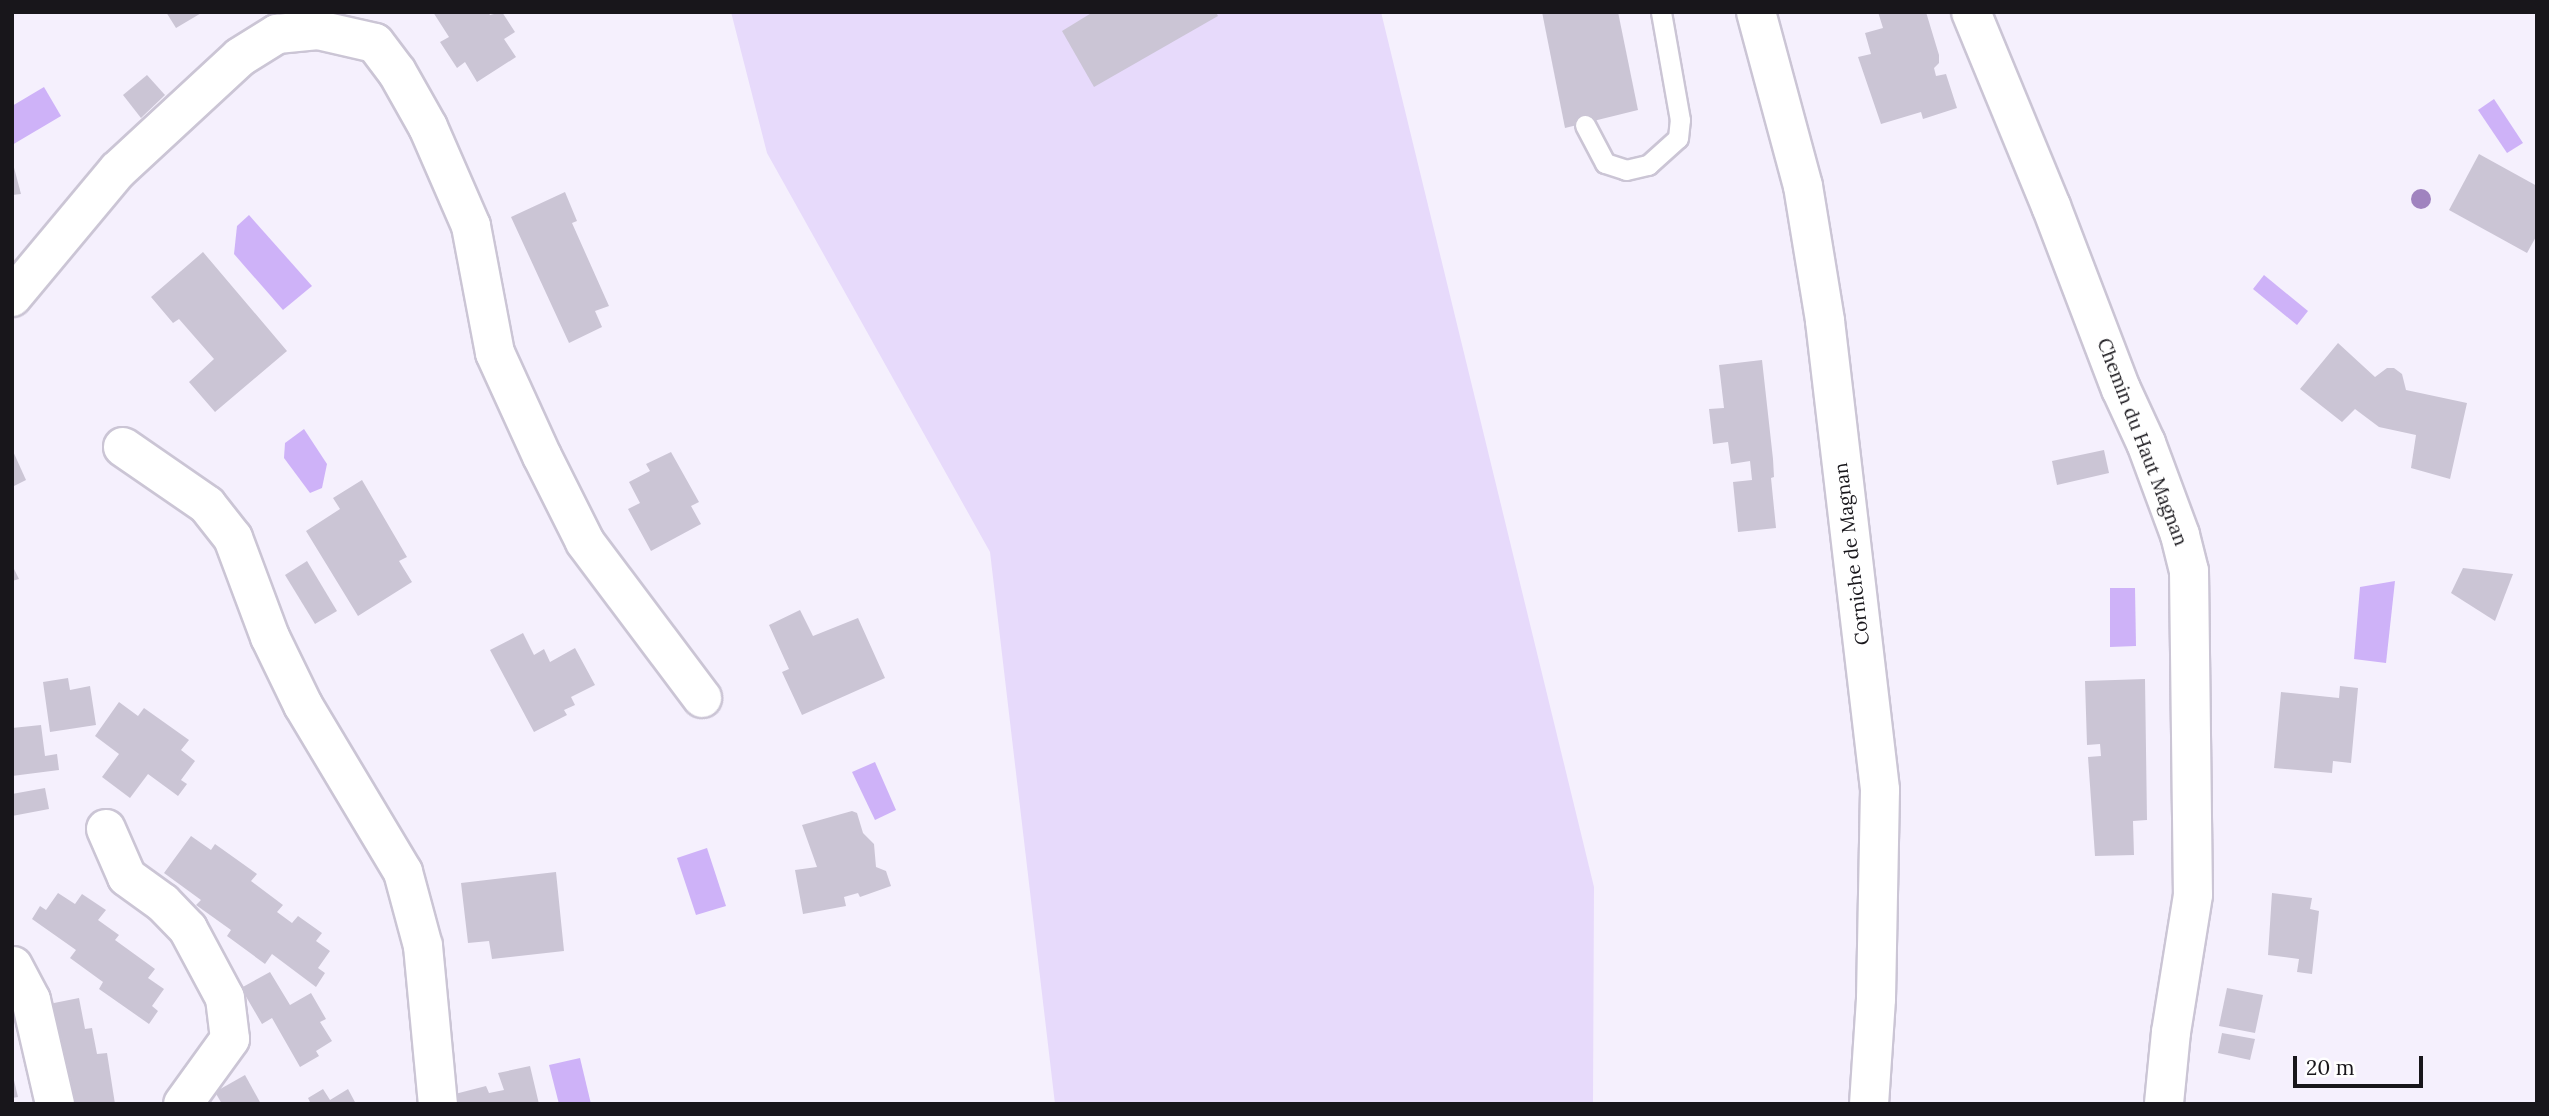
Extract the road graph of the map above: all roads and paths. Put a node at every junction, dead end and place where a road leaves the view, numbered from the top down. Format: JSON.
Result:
{"nodes":[{"id":1,"x":1661,"y":12,"type":"edge"},
{"id":2,"x":1756,"y":12,"type":"edge"},
{"id":3,"x":1971,"y":12,"type":"edge"},
{"id":4,"x":1585,"y":125,"type":"dead end"},
{"id":5,"x":12,"y":297,"type":"edge"},
{"id":6,"x":123,"y":447,"type":"dead end"},
{"id":7,"x":702,"y":698,"type":"dead end"},
{"id":8,"x":106,"y":829,"type":"dead end"},
{"id":9,"x":13,"y":966,"type":"edge"},
{"id":10,"x":55,"y":1104,"type":"edge"},
{"id":11,"x":183,"y":1104,"type":"edge"},
{"id":12,"x":438,"y":1104,"type":"edge"},
{"id":13,"x":1869,"y":1104,"type":"edge"},
{"id":14,"x":2164,"y":1104,"type":"edge"}],
"edges":[{"from":1,"to":4,"type":"lane"},
{"from":2,"to":13,"type":"street","name":"Corniche de Magnan"},
{"from":3,"to":14,"type":"street","name":"Chemin du Haut Magnan"},
{"from":5,"to":7,"type":"street"},
{"from":6,"to":12,"type":"street"},
{"from":8,"to":11,"type":"street"},
{"from":9,"to":10,"type":"street"}]}
